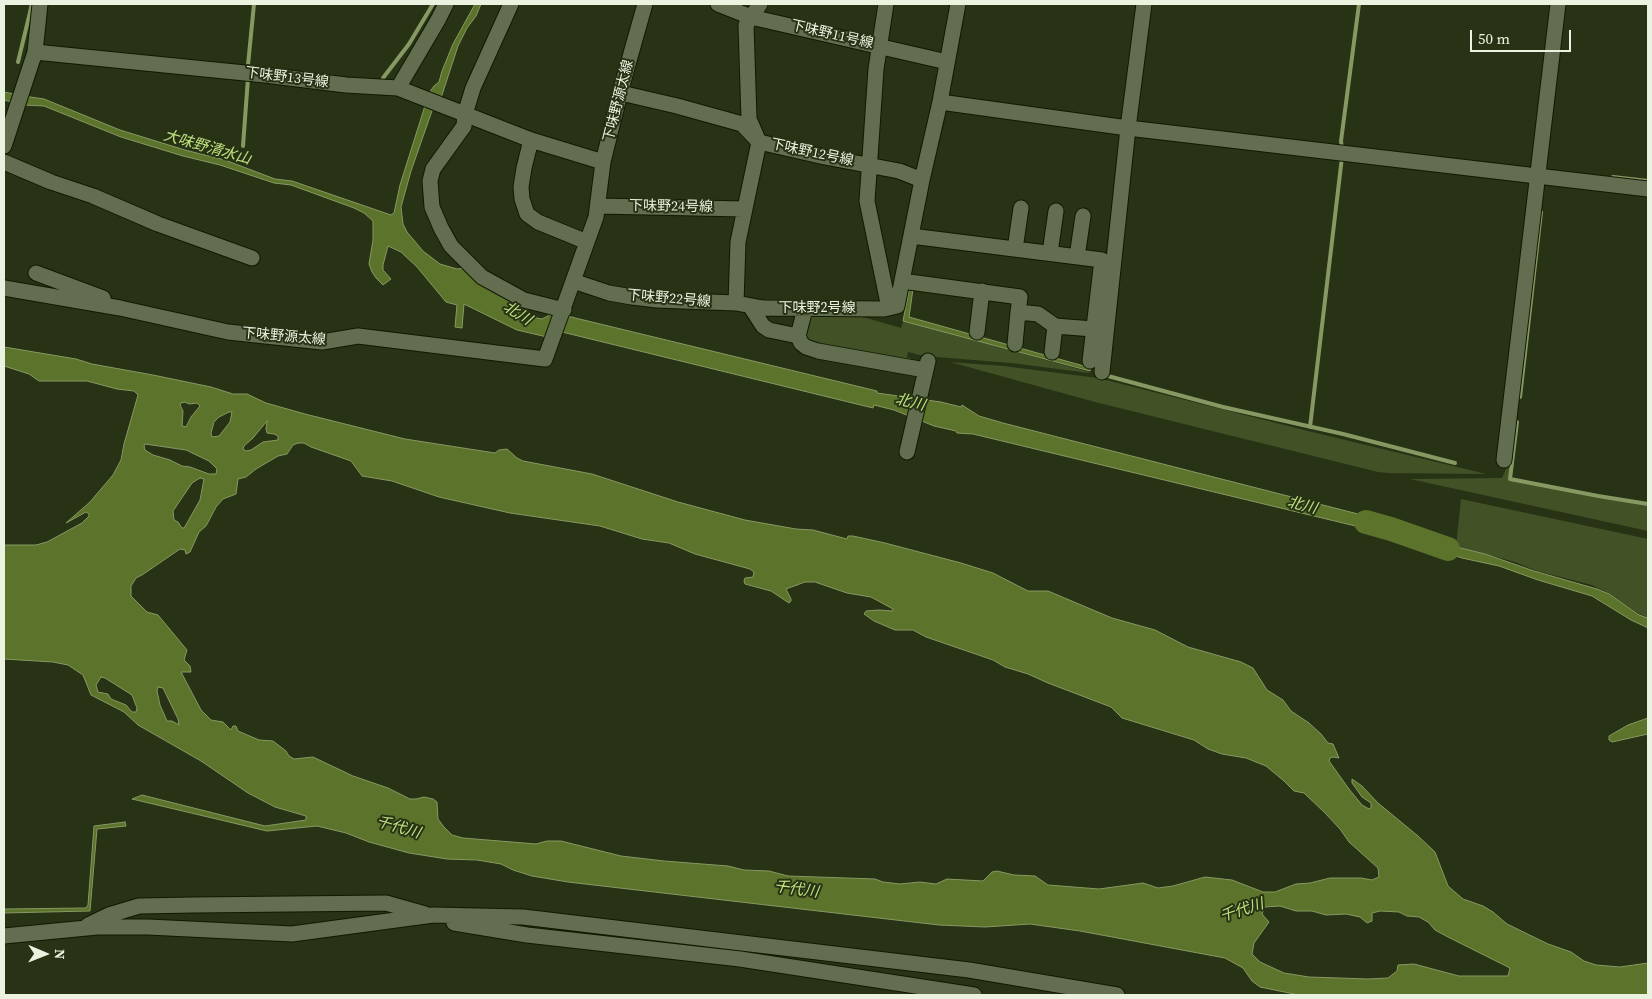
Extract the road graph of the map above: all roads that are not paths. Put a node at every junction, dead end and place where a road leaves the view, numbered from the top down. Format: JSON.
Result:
{"nodes":[{"id":1,"x":40,"y":4,"type":"edge"},
{"id":2,"x":446,"y":4,"type":"edge"},
{"id":3,"x":511,"y":4,"type":"edge"},
{"id":4,"x":645,"y":4,"type":"edge"},
{"id":5,"x":718,"y":4,"type":"edge"},
{"id":6,"x":760,"y":4,"type":"edge"},
{"id":7,"x":886,"y":4,"type":"edge"},
{"id":8,"x":958,"y":4,"type":"edge"},
{"id":9,"x":1144,"y":4,"type":"edge"},
{"id":10,"x":1558,"y":4,"type":"edge"},
{"id":11,"x":751,"y":17,"type":"junction"},
{"id":12,"x":881,"y":47,"type":"junction"},
{"id":13,"x":35,"y":52,"type":"junction"},
{"id":14,"x":947,"y":62,"type":"junction"},
{"id":15,"x":398,"y":88,"type":"junction"},
{"id":16,"x":621,"y":93,"type":"junction"},
{"id":17,"x":940,"y":102,"type":"junction"},
{"id":18,"x":465,"y":114,"type":"junction"},
{"id":19,"x":1128,"y":128,"type":"junction"},
{"id":20,"x":531,"y":140,"type":"junction"},
{"id":21,"x":759,"y":142,"type":"junction"},
{"id":22,"x":4,"y":146,"type":"edge"},
{"id":23,"x":4,"y":162,"type":"edge"},
{"id":24,"x":603,"y":162,"type":"junction"},
{"id":25,"x":869,"y":166,"type":"junction"},
{"id":26,"x":1536,"y":176,"type":"junction"},
{"id":27,"x":922,"y":180,"type":"junction"},
{"id":28,"x":1648,"y":189,"type":"edge"},
{"id":29,"x":598,"y":206,"type":"junction"},
{"id":30,"x":1021,"y":208,"type":"dead end"},
{"id":31,"x":745,"y":209,"type":"junction"},
{"id":32,"x":1056,"y":211,"type":"dead end"},
{"id":33,"x":1083,"y":216,"type":"dead end"},
{"id":34,"x":911,"y":236,"type":"junction"},
{"id":35,"x":587,"y":242,"type":"junction"},
{"id":36,"x":1016,"y":249,"type":"junction"},
{"id":37,"x":1050,"y":253,"type":"junction"},
{"id":38,"x":1077,"y":256,"type":"junction"},
{"id":39,"x":252,"y":258,"type":"dead end"},
{"id":40,"x":36,"y":273,"type":"dead end"},
{"id":41,"x":573,"y":281,"type":"junction"},
{"id":42,"x":902,"y":281,"type":"junction"},
{"id":43,"x":4,"y":288,"type":"edge"},
{"id":44,"x":982,"y":292,"type":"junction"},
{"id":45,"x":743,"y":304,"type":"junction"},
{"id":46,"x":115,"y":307,"type":"junction"},
{"id":47,"x":889,"y":308,"type":"junction"},
{"id":48,"x":805,"y":309,"type":"junction"},
{"id":49,"x":563,"y":312,"type":"junction"},
{"id":50,"x":1018,"y":312,"type":"junction"},
{"id":51,"x":1055,"y":326,"type":"junction"},
{"id":52,"x":1093,"y":328,"type":"junction"},
{"id":53,"x":976,"y":332,"type":"dead end"},
{"id":54,"x":798,"y":336,"type":"junction"},
{"id":55,"x":1015,"y":344,"type":"dead end"},
{"id":56,"x":1052,"y":352,"type":"dead end"},
{"id":57,"x":1090,"y":361,"type":"dead end"},
{"id":58,"x":1102,"y":372,"type":"dead end"},
{"id":59,"x":907,"y":452,"type":"dead end"},
{"id":60,"x":1504,"y":460,"type":"dead end"},
{"id":61,"x":428,"y":916,"type":"junction"},
{"id":62,"x":85,"y":928,"type":"junction"},
{"id":63,"x":4,"y":936,"type":"edge"},
{"id":64,"x":974,"y":995,"type":"edge"},
{"id":65,"x":1117,"y":995,"type":"edge"}],
"edges":[{"from":1,"to":13,"type":"street"},
{"from":2,"to":15,"type":"street"},
{"from":3,"to":18,"type":"street"},
{"from":4,"to":16,"type":"street","name":"下味野源太線"},
{"from":5,"to":11,"type":"street","name":"下味野11号線"},
{"from":6,"to":11,"type":"street"},
{"from":7,"to":12,"type":"street"},
{"from":8,"to":14,"type":"street"},
{"from":9,"to":19,"type":"street"},
{"from":10,"to":26,"type":"street"},
{"from":11,"to":12,"type":"street","name":"下味野11号線"},
{"from":11,"to":21,"type":"street"},
{"from":12,"to":14,"type":"street","name":"下味野11号線"},
{"from":12,"to":25,"type":"street"},
{"from":13,"to":15,"type":"street","name":"下味野13号線"},
{"from":13,"to":22,"type":"street"},
{"from":14,"to":17,"type":"street"},
{"from":15,"to":18,"type":"street","name":"下味野13号線"},
{"from":16,"to":21,"type":"street","name":"下味野12号線"},
{"from":16,"to":24,"type":"street","name":"下味野源太線"},
{"from":17,"to":19,"type":"street"},
{"from":17,"to":27,"type":"street"},
{"from":18,"to":20,"type":"street","name":"下味野13号線"},
{"from":18,"to":49,"type":"street"},
{"from":19,"to":26,"type":"street"},
{"from":19,"to":58,"type":"street"},
{"from":20,"to":24,"type":"street","name":"下味野13号線"},
{"from":20,"to":35,"type":"street"},
{"from":21,"to":25,"type":"street","name":"下味野12号線"},
{"from":21,"to":31,"type":"street"},
{"from":23,"to":39,"type":"street"},
{"from":24,"to":29,"type":"street","name":"下味野源太線"},
{"from":25,"to":27,"type":"street","name":"下味野12号線"},
{"from":25,"to":47,"type":"street"},
{"from":26,"to":28,"type":"street"},
{"from":26,"to":60,"type":"street"},
{"from":27,"to":34,"type":"street"},
{"from":29,"to":31,"type":"street","name":"下味野24号線"},
{"from":29,"to":35,"type":"street","name":"下味野源太線"},
{"from":30,"to":36,"type":"street"},
{"from":31,"to":45,"type":"street"},
{"from":32,"to":37,"type":"street"},
{"from":33,"to":38,"type":"street"},
{"from":34,"to":36,"type":"street"},
{"from":34,"to":42,"type":"street"},
{"from":35,"to":41,"type":"street","name":"下味野源太線"},
{"from":36,"to":37,"type":"street"},
{"from":37,"to":38,"type":"street"},
{"from":38,"to":52,"type":"street"},
{"from":40,"to":46,"type":"street"},
{"from":41,"to":45,"type":"street","name":"下味野22号線"},
{"from":41,"to":49,"type":"street","name":"下味野源太線"},
{"from":42,"to":44,"type":"street"},
{"from":42,"to":47,"type":"street"},
{"from":43,"to":46,"type":"street","name":"下味野源太線"},
{"from":44,"to":50,"type":"street"},
{"from":44,"to":53,"type":"street"},
{"from":45,"to":48,"type":"street","name":"下味野2号線"},
{"from":45,"to":54,"type":"street"},
{"from":46,"to":49,"type":"street","name":"下味野源太線"},
{"from":47,"to":48,"type":"street","name":"下味野2号線"},
{"from":48,"to":54,"type":"street"},
{"from":50,"to":51,"type":"street"},
{"from":50,"to":55,"type":"street"},
{"from":51,"to":52,"type":"street"},
{"from":51,"to":56,"type":"street"},
{"from":52,"to":57,"type":"street"},
{"from":54,"to":59,"type":"street"},
{"from":61,"to":62,"type":"street"},
{"from":61,"to":62,"type":"street"},
{"from":61,"to":64,"type":"street"},
{"from":61,"to":65,"type":"street"},
{"from":62,"to":63,"type":"street"}]}
